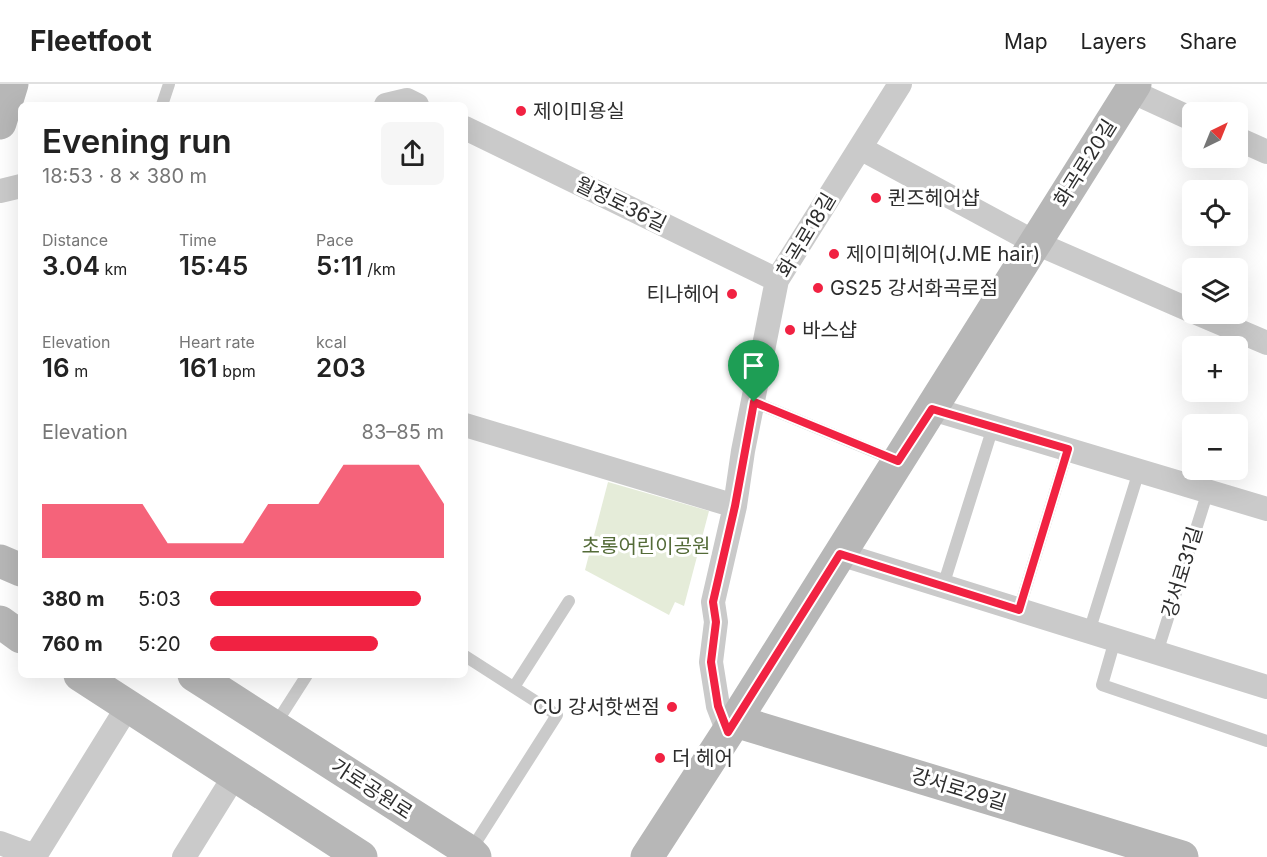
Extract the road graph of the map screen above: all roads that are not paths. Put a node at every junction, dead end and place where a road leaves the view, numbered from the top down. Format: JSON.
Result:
{"nodes":[{"id":1,"x":12,"y":84,"type":"edge"},
{"id":2,"x":168,"y":84,"type":"edge"},
{"id":3,"x":900,"y":84,"type":"edge"},
{"id":4,"x":1133,"y":87,"type":"edge"},
{"id":5,"x":163,"y":102,"type":"edge"},
{"id":6,"x":1182,"y":113,"type":"edge"},
{"id":7,"x":0,"y":123,"type":"edge"},
{"id":8,"x":468,"y":129,"type":"edge"},
{"id":9,"x":1248,"y":143,"type":"edge"},
{"id":10,"x":860,"y":148,"type":"junction"},
{"id":11,"x":1267,"y":152,"type":"edge"},
{"id":12,"x":18,"y":187,"type":"edge"},
{"id":13,"x":0,"y":191,"type":"edge"},
{"id":14,"x":1035,"y":243,"type":"junction"},
{"id":15,"x":777,"y":280,"type":"junction"},
{"id":16,"x":1182,"y":307,"type":"edge"},
{"id":17,"x":1222,"y":324,"type":"edge"},
{"id":18,"x":1267,"y":343,"type":"edge"},
{"id":19,"x":754,"y":402,"type":"junction"},
{"id":20,"x":932,"y":409,"type":"junction"},
{"id":21,"x":468,"y":426,"type":"edge"},
{"id":22,"x":993,"y":427,"type":"junction"},
{"id":23,"x":1068,"y":449,"type":"junction"},
{"id":24,"x":898,"y":461,"type":"junction"},
{"id":25,"x":1139,"y":471,"type":"junction"},
{"id":26,"x":1208,"y":491,"type":"junction"},
{"id":27,"x":735,"y":506,"type":"junction"},
{"id":28,"x":1267,"y":509,"type":"edge"},
{"id":29,"x":840,"y":554,"type":"junction"},
{"id":30,"x":0,"y":561,"type":"edge"},
{"id":31,"x":18,"y":569,"type":"edge"},
{"id":32,"x":0,"y":573,"type":"edge"},
{"id":33,"x":18,"y":575,"type":"edge"},
{"id":34,"x":943,"y":586,"type":"junction"},
{"id":35,"x":569,"y":601,"type":"dead end"},
{"id":36,"x":1019,"y":610,"type":"junction"},
{"id":37,"x":1089,"y":632,"type":"junction"},
{"id":38,"x":1115,"y":640,"type":"junction"},
{"id":39,"x":1157,"y":653,"type":"junction"},
{"id":40,"x":468,"y":658,"type":"edge"},
{"id":41,"x":85,"y":678,"type":"edge"},
{"id":42,"x":199,"y":678,"type":"edge"},
{"id":43,"x":305,"y":678,"type":"edge"},
{"id":44,"x":514,"y":687,"type":"junction"},
{"id":45,"x":1267,"y":687,"type":"edge"},
{"id":46,"x":128,"y":706,"type":"junction"},
{"id":47,"x":274,"y":726,"type":"junction"},
{"id":48,"x":732,"y":727,"type":"junction"},
{"id":49,"x":1267,"y":741,"type":"edge"},
{"id":50,"x":235,"y":775,"type":"junction"},
{"id":51,"x":0,"y":843,"type":"edge"},
{"id":52,"x":340,"y":851,"type":"edge"},
{"id":53,"x":473,"y":855,"type":"edge"},
{"id":54,"x":184,"y":857,"type":"edge"},
{"id":55,"x":647,"y":857,"type":"edge"},
{"id":56,"x":1182,"y":857,"type":"edge"}],
"edges":[{"from":1,"to":7,"type":"street"},
{"from":2,"to":5,"type":"lane"},
{"from":3,"to":10,"type":"street","name":"화곡로18길"},
{"from":4,"to":6,"type":"street"},
{"from":4,"to":14,"type":"street","name":"화곡로20길"},
{"from":8,"to":15,"type":"street","name":"월정로36길"},
{"from":9,"to":11,"type":"street"},
{"from":10,"to":14,"type":"street"},
{"from":10,"to":15,"type":"street","name":"화곡로18길"},
{"from":12,"to":13,"type":"street"},
{"from":14,"to":16,"type":"street"},
{"from":14,"to":20,"type":"street","name":"화곡로20길"},
{"from":15,"to":19,"type":"street","name":"화곡로18길"},
{"from":17,"to":18,"type":"street"},
{"from":19,"to":24,"type":"lane"},
{"from":19,"to":27,"type":"street","name":"화곡로18길"},
{"from":20,"to":22,"type":"street"},
{"from":20,"to":24,"type":"street","name":"화곡로20길"},
{"from":21,"to":27,"type":"street"},
{"from":22,"to":23,"type":"street"},
{"from":22,"to":34,"type":"lane"},
{"from":23,"to":25,"type":"street"},
{"from":23,"to":36,"type":"lane"},
{"from":24,"to":29,"type":"street","name":"화곡로20길"},
{"from":25,"to":26,"type":"street"},
{"from":25,"to":37,"type":"lane"},
{"from":26,"to":28,"type":"street"},
{"from":26,"to":39,"type":"lane","name":"강서로31길"},
{"from":27,"to":48,"type":"street","name":"화곡로18길"},
{"from":29,"to":34,"type":"street"},
{"from":29,"to":48,"type":"street","name":"화곡로20길"},
{"from":30,"to":31,"type":"street"},
{"from":32,"to":33,"type":"street"},
{"from":34,"to":36,"type":"street"},
{"from":35,"to":44,"type":"lane"},
{"from":36,"to":37,"type":"street"},
{"from":37,"to":38,"type":"street"},
{"from":38,"to":39,"type":"street"},
{"from":38,"to":49,"type":"lane"},
{"from":39,"to":45,"type":"street"},
{"from":40,"to":44,"type":"lane","name":"가로공원로"},
{"from":41,"to":46,"type":"street"},
{"from":42,"to":47,"type":"street","name":"가로공원로"},
{"from":43,"to":47,"type":"lane"},
{"from":44,"to":53,"type":"lane","name":"가로공원로"},
{"from":46,"to":50,"type":"street"},
{"from":46,"to":51,"type":"street"},
{"from":47,"to":53,"type":"street","name":"가로공원로"},
{"from":48,"to":55,"type":"street","name":"화곡로20길"},
{"from":48,"to":56,"type":"street","name":"강서로29길"},
{"from":50,"to":52,"type":"street"},
{"from":50,"to":54,"type":"street"}]}
